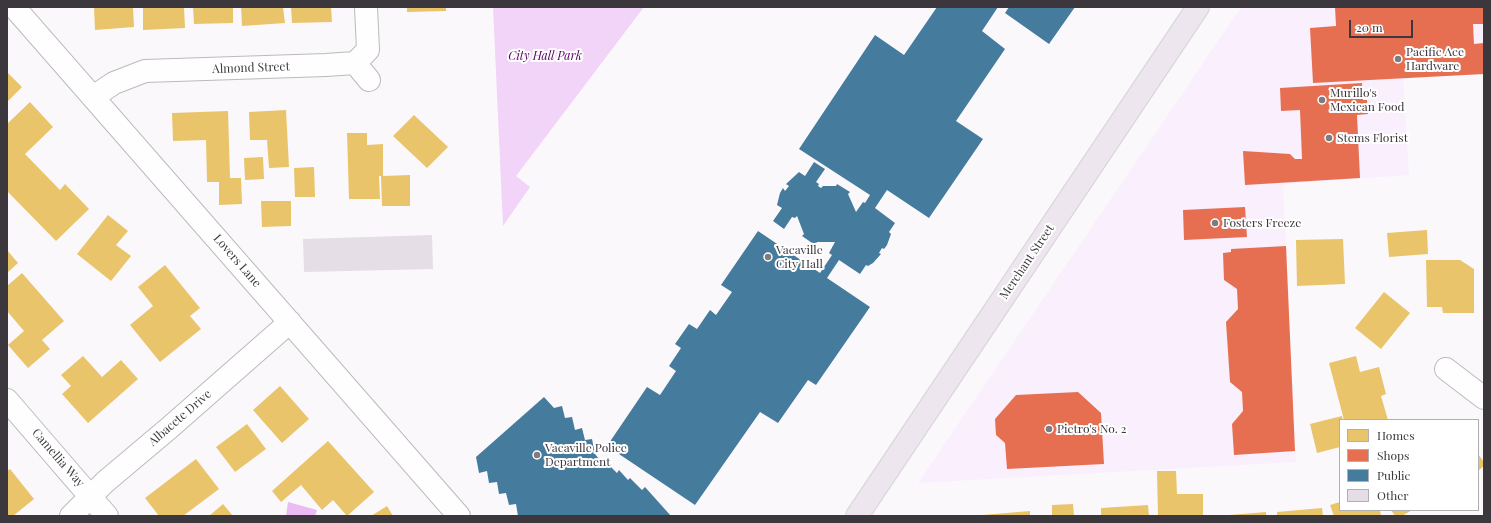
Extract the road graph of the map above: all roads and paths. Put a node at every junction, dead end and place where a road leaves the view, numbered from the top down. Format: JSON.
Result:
{"nodes":[{"id":1,"x":14,"y":7,"type":"edge"},
{"id":2,"x":366,"y":7,"type":"edge"},
{"id":3,"x":1198,"y":7,"type":"edge"},
{"id":4,"x":356,"y":62,"type":"junction"},
{"id":5,"x":369,"y":80,"type":"dead end"},
{"id":6,"x":93,"y":97,"type":"junction"},
{"id":7,"x":290,"y":322,"type":"junction"},
{"id":8,"x":1446,"y":369,"type":"dead end"},
{"id":9,"x":1484,"y":398,"type":"edge"},
{"id":10,"x":7,"y":400,"type":"edge"},
{"id":11,"x":91,"y":496,"type":"junction"},
{"id":12,"x":71,"y":516,"type":"edge"},
{"id":13,"x":108,"y":516,"type":"edge"},
{"id":14,"x":459,"y":516,"type":"edge"},
{"id":15,"x":857,"y":516,"type":"edge"}],
"edges":[{"from":1,"to":6,"type":"street","name":"Lovers Lane"},
{"from":2,"to":4,"type":"street"},
{"from":3,"to":15,"type":"main road","name":"Merchant Street"},
{"from":4,"to":5,"type":"street"},
{"from":4,"to":6,"type":"street","name":"Almond Street"},
{"from":6,"to":7,"type":"street","name":"Lovers Lane"},
{"from":7,"to":11,"type":"street","name":"Albacete Drive"},
{"from":7,"to":14,"type":"street","name":"Lovers Lane"},
{"from":8,"to":9,"type":"street"},
{"from":10,"to":11,"type":"street","name":"Camellia Way"},
{"from":11,"to":12,"type":"street","name":"Albacete Drive"},
{"from":11,"to":13,"type":"street","name":"Camellia Way"}]}
